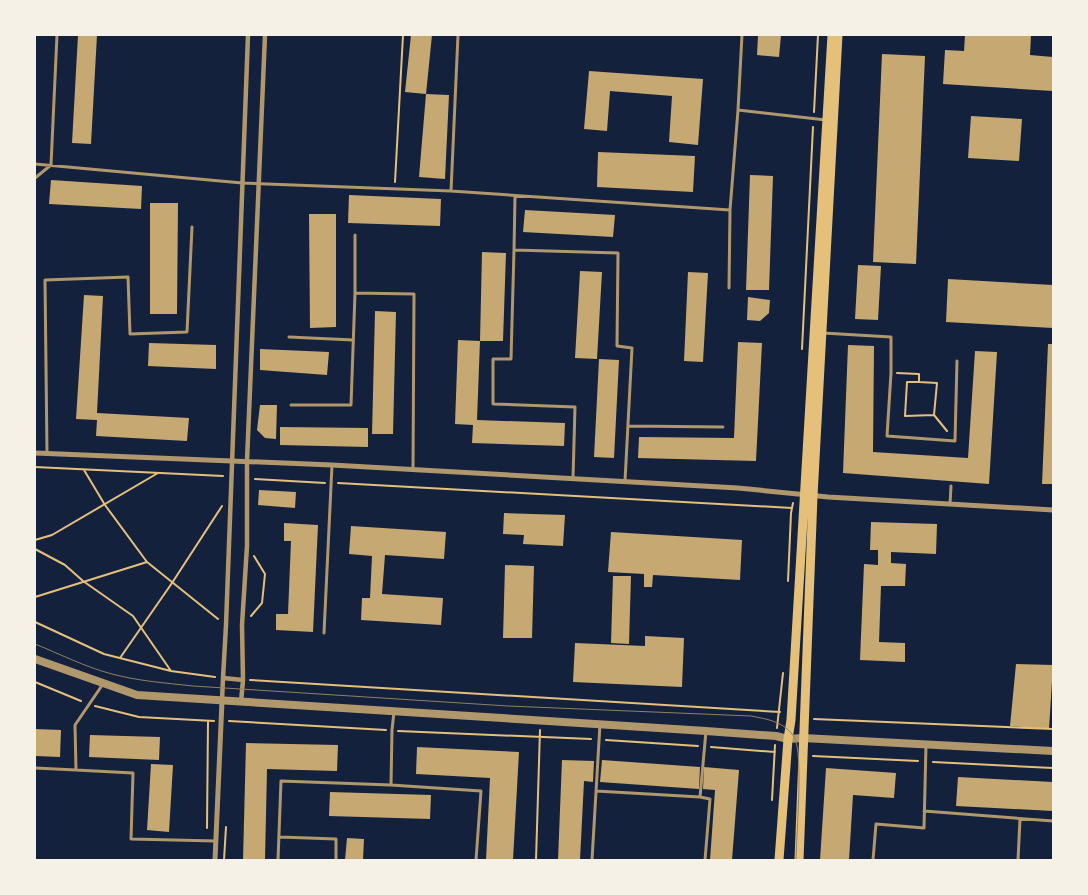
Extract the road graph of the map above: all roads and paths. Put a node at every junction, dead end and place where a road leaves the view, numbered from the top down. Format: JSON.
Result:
{"nodes":[{"id":1,"x":57,"y":35,"type":"edge"},
{"id":2,"x":248,"y":35,"type":"edge"},
{"id":3,"x":265,"y":35,"type":"edge"},
{"id":4,"x":402,"y":35,"type":"edge"},
{"id":5,"x":458,"y":35,"type":"edge"},
{"id":6,"x":742,"y":35,"type":"edge"},
{"id":7,"x":818,"y":35,"type":"edge"},
{"id":8,"x":832,"y":35,"type":"edge"},
{"id":9,"x":838,"y":35,"type":"edge"},
{"id":10,"x":738,"y":110,"type":"junction"},
{"id":11,"x":813,"y":118,"type":"junction"},
{"id":12,"x":827,"y":120,"type":"junction"},
{"id":13,"x":35,"y":164,"type":"edge"},
{"id":14,"x":52,"y":165,"type":"junction"},
{"id":15,"x":35,"y":178,"type":"edge"},
{"id":16,"x":242,"y":183,"type":"junction"},
{"id":17,"x":260,"y":184,"type":"junction"},
{"id":18,"x":394,"y":189,"type":"junction"},
{"id":19,"x":451,"y":191,"type":"junction"},
{"id":20,"x":515,"y":196,"type":"junction"},
{"id":21,"x":730,"y":210,"type":"junction"},
{"id":22,"x":192,"y":226,"type":"dead end"},
{"id":23,"x":355,"y":235,"type":"dead end"},
{"id":24,"x":514,"y":250,"type":"junction"},
{"id":25,"x":729,"y":288,"type":"dead end"},
{"id":26,"x":355,"y":293,"type":"junction"},
{"id":27,"x":822,"y":332,"type":"junction"},
{"id":28,"x":289,"y":337,"type":"dead end"},
{"id":29,"x":353,"y":340,"type":"junction"},
{"id":30,"x":802,"y":355,"type":"dead end"},
{"id":31,"x":958,"y":361,"type":"dead end"},
{"id":32,"x":891,"y":373,"type":"junction"},
{"id":33,"x":919,"y":382,"type":"junction"},
{"id":34,"x":291,"y":405,"type":"dead end"},
{"id":35,"x":934,"y":415,"type":"junction"},
{"id":36,"x":628,"y":426,"type":"junction"},
{"id":37,"x":723,"y":428,"type":"dead end"},
{"id":38,"x":955,"y":441,"type":"junction"},
{"id":39,"x":35,"y":453,"type":"edge"},
{"id":40,"x":48,"y":454,"type":"junction"},
{"id":41,"x":232,"y":461,"type":"junction"},
{"id":42,"x":247,"y":461,"type":"junction"},
{"id":43,"x":332,"y":465,"type":"junction"},
{"id":44,"x":35,"y":467,"type":"edge"},
{"id":45,"x":413,"y":469,"type":"junction"},
{"id":46,"x":84,"y":470,"type":"junction"},
{"id":47,"x":158,"y":473,"type":"junction"},
{"id":48,"x":232,"y":476,"type":"junction"},
{"id":49,"x":247,"y":478,"type":"junction"},
{"id":50,"x":573,"y":479,"type":"junction"},
{"id":51,"x":625,"y":482,"type":"junction"},
{"id":52,"x":331,"y":483,"type":"junction"},
{"id":53,"x":951,"y":486,"type":"dead end"},
{"id":54,"x":232,"y":491,"type":"junction"},
{"id":55,"x":795,"y":493,"type":"junction"},
{"id":56,"x":809,"y":496,"type":"junction"},
{"id":57,"x":950,"y":504,"type":"junction"},
{"id":58,"x":105,"y":505,"type":"junction"},
{"id":59,"x":792,"y":508,"type":"junction"},
{"id":60,"x":1053,"y":510,"type":"edge"},
{"id":61,"x":35,"y":540,"type":"edge"},
{"id":62,"x":247,"y":546,"type":"junction"},
{"id":63,"x":35,"y":549,"type":"edge"},
{"id":64,"x":147,"y":562,"type":"junction"},
{"id":65,"x":83,"y":581,"type":"junction"},
{"id":66,"x":172,"y":583,"type":"junction"},
{"id":67,"x":788,"y":589,"type":"dead end"},
{"id":68,"x":35,"y":597,"type":"edge"},
{"id":69,"x":35,"y":622,"type":"edge"},
{"id":70,"x":226,"y":625,"type":"junction"},
{"id":71,"x":242,"y":625,"type":"junction"},
{"id":72,"x":140,"y":628,"type":"junction"},
{"id":73,"x":324,"y":633,"type":"dead end"},
{"id":74,"x":120,"y":658,"type":"junction"},
{"id":75,"x":35,"y":659,"type":"edge"},
{"id":76,"x":171,"y":671,"type":"junction"},
{"id":77,"x":783,"y":674,"type":"dead end"},
{"id":78,"x":223,"y":678,"type":"junction"},
{"id":79,"x":243,"y":680,"type":"junction"},
{"id":80,"x":35,"y":682,"type":"edge"},
{"id":81,"x":104,"y":683,"type":"junction"},
{"id":82,"x":222,"y":701,"type":"junction"},
{"id":83,"x":242,"y":702,"type":"junction"},
{"id":84,"x":89,"y":705,"type":"junction"},
{"id":85,"x":394,"y":711,"type":"junction"},
{"id":86,"x":780,"y":712,"type":"junction"},
{"id":87,"x":540,"y":720,"type":"junction"},
{"id":88,"x":814,"y":720,"type":"dead end"},
{"id":89,"x":208,"y":721,"type":"junction"},
{"id":90,"x":221,"y":721,"type":"junction"},
{"id":91,"x":600,"y":724,"type":"junction"},
{"id":92,"x":1053,"y":729,"type":"edge"},
{"id":93,"x":392,"y":730,"type":"junction"},
{"id":94,"x":706,"y":730,"type":"junction"},
{"id":95,"x":540,"y":736,"type":"junction"},
{"id":96,"x":776,"y":736,"type":"junction"},
{"id":97,"x":803,"y":738,"type":"junction"},
{"id":98,"x":599,"y":739,"type":"junction"},
{"id":99,"x":788,"y":739,"type":"junction"},
{"id":100,"x":926,"y":744,"type":"junction"},
{"id":101,"x":705,"y":746,"type":"junction"},
{"id":102,"x":1053,"y":751,"type":"edge"},
{"id":103,"x":775,"y":752,"type":"junction"},
{"id":104,"x":35,"y":768,"type":"edge"},
{"id":105,"x":76,"y":770,"type":"junction"},
{"id":106,"x":391,"y":785,"type":"junction"},
{"id":107,"x":596,"y":791,"type":"junction"},
{"id":108,"x":700,"y":797,"type":"junction"},
{"id":109,"x":772,"y":801,"type":"dead end"},
{"id":110,"x":924,"y":811,"type":"junction"},
{"id":111,"x":1020,"y":819,"type":"junction"},
{"id":112,"x":1053,"y":822,"type":"edge"},
{"id":113,"x":280,"y":837,"type":"junction"},
{"id":114,"x":207,"y":841,"type":"junction"},
{"id":115,"x":216,"y":841,"type":"junction"},
{"id":116,"x":215,"y":860,"type":"edge"},
{"id":117,"x":278,"y":860,"type":"edge"},
{"id":118,"x":336,"y":860,"type":"edge"},
{"id":119,"x":476,"y":860,"type":"edge"},
{"id":120,"x":536,"y":860,"type":"edge"},
{"id":121,"x":592,"y":860,"type":"edge"},
{"id":122,"x":705,"y":860,"type":"edge"},
{"id":123,"x":779,"y":860,"type":"edge"},
{"id":124,"x":799,"y":860,"type":"edge"},
{"id":125,"x":873,"y":860,"type":"edge"},
{"id":126,"x":1018,"y":860,"type":"edge"}],
"edges":[{"from":1,"to":14,"type":"lane"},
{"from":2,"to":16,"type":"street"},
{"from":3,"to":17,"type":"street"},
{"from":4,"to":18,"type":"path"},
{"from":5,"to":19,"type":"lane"},
{"from":6,"to":10,"type":"lane"},
{"from":7,"to":11,"type":"path"},
{"from":8,"to":12,"type":"main road"},
{"from":9,"to":27,"type":"main road"},
{"from":10,"to":11,"type":"lane"},
{"from":10,"to":21,"type":"lane"},
{"from":11,"to":12,"type":"lane"},
{"from":11,"to":30,"type":"path"},
{"from":12,"to":56,"type":"main road"},
{"from":13,"to":14,"type":"lane"},
{"from":14,"to":15,"type":"lane"},
{"from":14,"to":16,"type":"lane"},
{"from":16,"to":17,"type":"lane"},
{"from":16,"to":41,"type":"street"},
{"from":17,"to":18,"type":"lane"},
{"from":17,"to":42,"type":"street"},
{"from":18,"to":19,"type":"lane"},
{"from":19,"to":20,"type":"lane"},
{"from":20,"to":21,"type":"lane"},
{"from":20,"to":24,"type":"lane"},
{"from":21,"to":25,"type":"lane"},
{"from":22,"to":40,"type":"lane"},
{"from":23,"to":26,"type":"lane"},
{"from":24,"to":36,"type":"lane"},
{"from":24,"to":50,"type":"lane"},
{"from":26,"to":29,"type":"lane"},
{"from":26,"to":45,"type":"lane"},
{"from":27,"to":32,"type":"lane"},
{"from":27,"to":56,"type":"main road"},
{"from":28,"to":29,"type":"lane"},
{"from":29,"to":34,"type":"lane"},
{"from":31,"to":38,"type":"lane"},
{"from":32,"to":33,"type":"path"},
{"from":32,"to":38,"type":"lane"},
{"from":33,"to":35,"type":"path"},
{"from":33,"to":35,"type":"path"},
{"from":35,"to":38,"type":"path"},
{"from":36,"to":37,"type":"lane"},
{"from":36,"to":51,"type":"lane"},
{"from":39,"to":40,"type":"street"},
{"from":40,"to":41,"type":"street"},
{"from":41,"to":42,"type":"street"},
{"from":41,"to":48,"type":"street"},
{"from":42,"to":43,"type":"street"},
{"from":42,"to":49,"type":"street"},
{"from":43,"to":45,"type":"street"},
{"from":43,"to":52,"type":"lane"},
{"from":44,"to":46,"type":"path"},
{"from":45,"to":50,"type":"street"},
{"from":46,"to":47,"type":"path"},
{"from":46,"to":58,"type":"path"},
{"from":47,"to":48,"type":"path"},
{"from":47,"to":58,"type":"path"},
{"from":48,"to":54,"type":"street"},
{"from":49,"to":52,"type":"path"},
{"from":49,"to":62,"type":"street"},
{"from":50,"to":51,"type":"street"},
{"from":51,"to":55,"type":"street"},
{"from":52,"to":59,"type":"path"},
{"from":52,"to":73,"type":"lane"},
{"from":53,"to":57,"type":"lane"},
{"from":54,"to":66,"type":"path"},
{"from":54,"to":70,"type":"street"},
{"from":55,"to":56,"type":"street"},
{"from":55,"to":59,"type":"path"},
{"from":56,"to":57,"type":"street"},
{"from":56,"to":97,"type":"main road"},
{"from":56,"to":99,"type":"main road"},
{"from":57,"to":60,"type":"street"},
{"from":58,"to":61,"type":"path"},
{"from":58,"to":64,"type":"path"},
{"from":59,"to":67,"type":"path"},
{"from":62,"to":71,"type":"street"},
{"from":62,"to":71,"type":"path"},
{"from":63,"to":65,"type":"path"},
{"from":64,"to":65,"type":"path"},
{"from":64,"to":66,"type":"path"},
{"from":65,"to":68,"type":"path"},
{"from":65,"to":72,"type":"path"},
{"from":66,"to":70,"type":"path"},
{"from":66,"to":72,"type":"path"},
{"from":69,"to":74,"type":"path"},
{"from":70,"to":78,"type":"street"},
{"from":71,"to":79,"type":"street"},
{"from":72,"to":74,"type":"path"},
{"from":72,"to":76,"type":"path"},
{"from":74,"to":76,"type":"path"},
{"from":75,"to":81,"type":"street"},
{"from":76,"to":78,"type":"path"},
{"from":77,"to":86,"type":"path"},
{"from":78,"to":79,"type":"street"},
{"from":78,"to":82,"type":"street"},
{"from":79,"to":83,"type":"street"},
{"from":79,"to":86,"type":"path"},
{"from":80,"to":84,"type":"path"},
{"from":81,"to":82,"type":"street"},
{"from":81,"to":84,"type":"lane"},
{"from":82,"to":83,"type":"street"},
{"from":82,"to":90,"type":"street"},
{"from":83,"to":85,"type":"street"},
{"from":84,"to":89,"type":"path"},
{"from":84,"to":105,"type":"lane"},
{"from":85,"to":87,"type":"street"},
{"from":85,"to":93,"type":"lane"},
{"from":86,"to":96,"type":"path"},
{"from":87,"to":91,"type":"street"},
{"from":87,"to":95,"type":"path"},
{"from":88,"to":92,"type":"path"},
{"from":89,"to":90,"type":"path"},
{"from":89,"to":114,"type":"path"},
{"from":90,"to":93,"type":"path"},
{"from":90,"to":115,"type":"street"},
{"from":91,"to":94,"type":"street"},
{"from":91,"to":98,"type":"lane"},
{"from":93,"to":95,"type":"path"},
{"from":93,"to":106,"type":"lane"},
{"from":94,"to":96,"type":"street"},
{"from":94,"to":101,"type":"lane"},
{"from":95,"to":98,"type":"path"},
{"from":95,"to":120,"type":"path"},
{"from":96,"to":99,"type":"street"},
{"from":96,"to":103,"type":"path"},
{"from":97,"to":99,"type":"street"},
{"from":97,"to":100,"type":"street"},
{"from":97,"to":124,"type":"main road"},
{"from":98,"to":101,"type":"path"},
{"from":98,"to":107,"type":"lane"},
{"from":99,"to":123,"type":"main road"},
{"from":100,"to":102,"type":"street"},
{"from":100,"to":110,"type":"lane"},
{"from":101,"to":103,"type":"path"},
{"from":101,"to":108,"type":"lane"},
{"from":103,"to":109,"type":"path"},
{"from":104,"to":105,"type":"lane"},
{"from":105,"to":114,"type":"lane"},
{"from":106,"to":113,"type":"lane"},
{"from":106,"to":119,"type":"lane"},
{"from":107,"to":108,"type":"lane"},
{"from":107,"to":121,"type":"lane"},
{"from":108,"to":122,"type":"lane"},
{"from":110,"to":111,"type":"lane"},
{"from":110,"to":125,"type":"lane"},
{"from":111,"to":112,"type":"lane"},
{"from":111,"to":126,"type":"lane"},
{"from":113,"to":117,"type":"lane"},
{"from":113,"to":118,"type":"lane"},
{"from":114,"to":115,"type":"lane"},
{"from":115,"to":116,"type":"street"}]}
